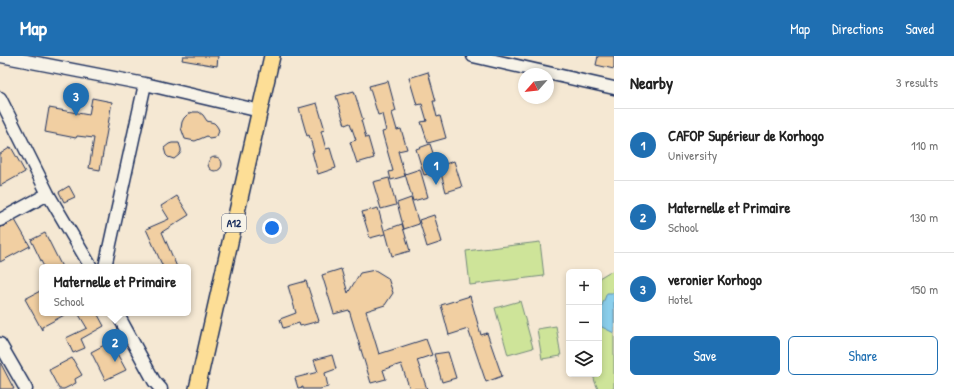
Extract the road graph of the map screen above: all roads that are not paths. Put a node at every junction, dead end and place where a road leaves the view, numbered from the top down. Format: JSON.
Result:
{"nodes":[{"id":1,"x":1,"y":56,"type":"edge"},
{"id":2,"x":272,"y":56,"type":"edge"},
{"id":3,"x":473,"y":56,"type":"edge"},
{"id":4,"x":490,"y":58,"type":"edge"},
{"id":5,"x":145,"y":84,"type":"junction"},
{"id":6,"x":614,"y":88,"type":"edge"},
{"id":7,"x":0,"y":98,"type":"edge"},
{"id":8,"x":260,"y":111,"type":"junction"},
{"id":9,"x":48,"y":194,"type":"junction"},
{"id":10,"x":0,"y":220,"type":"edge"},
{"id":11,"x":89,"y":264,"type":"edge"},
{"id":12,"x":106,"y":264,"type":"edge"},
{"id":13,"x":119,"y":316,"type":"edge"},
{"id":14,"x":0,"y":344,"type":"edge"},
{"id":15,"x":26,"y":389,"type":"edge"},
{"id":16,"x":161,"y":389,"type":"edge"},
{"id":17,"x":197,"y":389,"type":"edge"}],
"edges":[{"from":1,"to":5,"type":"street"},
{"from":2,"to":8,"type":"main road","number":"A12"},
{"from":3,"to":4,"type":"street"},
{"from":4,"to":6,"type":"street"},
{"from":5,"to":8,"type":"street"},
{"from":5,"to":12,"type":"street"},
{"from":7,"to":9,"type":"street"},
{"from":8,"to":17,"type":"main road","number":"A12"},
{"from":9,"to":10,"type":"street"},
{"from":9,"to":11,"type":"street"},
{"from":13,"to":16,"type":"street"},
{"from":14,"to":15,"type":"street"}]}
